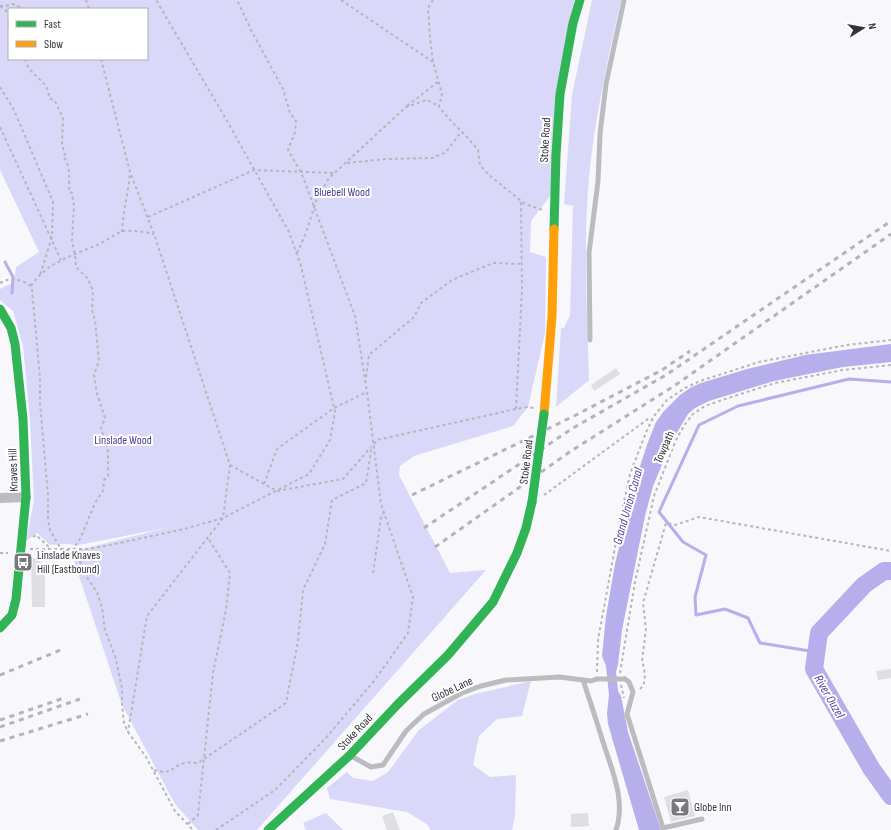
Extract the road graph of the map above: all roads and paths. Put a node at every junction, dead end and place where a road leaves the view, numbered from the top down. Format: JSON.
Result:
{"nodes":[{"id":1,"x":156,"y":0,"type":"edge"},
{"id":2,"x":237,"y":0,"type":"edge"},
{"id":3,"x":341,"y":0,"type":"edge"},
{"id":4,"x":433,"y":0,"type":"edge"},
{"id":5,"x":580,"y":0,"type":"edge"},
{"id":6,"x":624,"y":0,"type":"edge"},
{"id":7,"x":0,"y":6,"type":"edge"},
{"id":8,"x":22,"y":8,"type":"edge"},
{"id":9,"x":25,"y":60,"type":"edge"},
{"id":10,"x":101,"y":60,"type":"edge"},
{"id":11,"x":433,"y":62,"type":"junction"},
{"id":12,"x":439,"y":81,"type":"junction"},
{"id":13,"x":0,"y":87,"type":"edge"},
{"id":14,"x":406,"y":107,"type":"junction"},
{"id":15,"x":439,"y":107,"type":"junction"},
{"id":16,"x":0,"y":126,"type":"edge"},
{"id":17,"x":462,"y":132,"type":"junction"},
{"id":18,"x":346,"y":163,"type":"junction"},
{"id":19,"x":254,"y":170,"type":"junction"},
{"id":20,"x":130,"y":172,"type":"junction"},
{"id":21,"x":301,"y":172,"type":"junction"},
{"id":22,"x":335,"y":173,"type":"junction"},
{"id":23,"x":521,"y":201,"type":"junction"},
{"id":24,"x":314,"y":206,"type":"junction"},
{"id":25,"x":538,"y":208,"type":"dead end"},
{"id":26,"x":148,"y":217,"type":"junction"},
{"id":27,"x":122,"y":232,"type":"junction"},
{"id":28,"x":154,"y":234,"type":"junction"},
{"id":29,"x":52,"y":237,"type":"junction"},
{"id":30,"x":75,"y":254,"type":"junction"},
{"id":31,"x":296,"y":254,"type":"junction"},
{"id":32,"x":61,"y":260,"type":"junction"},
{"id":33,"x":522,"y":264,"type":"junction"},
{"id":34,"x":40,"y":274,"type":"junction"},
{"id":35,"x":0,"y":283,"type":"edge"},
{"id":36,"x":31,"y":286,"type":"junction"},
{"id":37,"x":0,"y":309,"type":"edge"},
{"id":38,"x":590,"y":340,"type":"dead end"},
{"id":39,"x":891,"y":340,"type":"edge"},
{"id":40,"x":891,"y":365,"type":"edge"},
{"id":41,"x":365,"y":380,"type":"junction"},
{"id":42,"x":367,"y":392,"type":"junction"},
{"id":43,"x":334,"y":408,"type":"junction"},
{"id":44,"x":516,"y":409,"type":"junction"},
{"id":45,"x":544,"y":412,"type":"junction"},
{"id":46,"x":652,"y":419,"type":"junction"},
{"id":47,"x":373,"y":445,"type":"junction"},
{"id":48,"x":230,"y":465,"type":"junction"},
{"id":49,"x":264,"y":484,"type":"junction"},
{"id":50,"x":276,"y":491,"type":"junction"},
{"id":51,"x":0,"y":498,"type":"edge"},
{"id":52,"x":26,"y":498,"type":"junction"},
{"id":53,"x":532,"y":502,"type":"junction"},
{"id":54,"x":384,"y":512,"type":"junction"},
{"id":55,"x":223,"y":518,"type":"junction"},
{"id":56,"x":208,"y":538,"type":"junction"},
{"id":57,"x":31,"y":540,"type":"dead end"},
{"id":58,"x":50,"y":548,"type":"junction"},
{"id":59,"x":23,"y":549,"type":"dead end"},
{"id":60,"x":60,"y":549,"type":"junction"},
{"id":61,"x":73,"y":549,"type":"junction"},
{"id":62,"x":891,"y":551,"type":"edge"},
{"id":63,"x":373,"y":574,"type":"dead end"},
{"id":64,"x":0,"y":628,"type":"edge"},
{"id":65,"x":620,"y":674,"type":"dead end"},
{"id":66,"x":596,"y":679,"type":"junction"},
{"id":67,"x":583,"y":680,"type":"junction"},
{"id":68,"x":623,"y":680,"type":"junction"},
{"id":69,"x":633,"y":692,"type":"junction"},
{"id":70,"x":627,"y":714,"type":"junction"},
{"id":71,"x":128,"y":732,"type":"junction"},
{"id":72,"x":350,"y":755,"type":"junction"},
{"id":73,"x":205,"y":758,"type":"junction"},
{"id":74,"x":154,"y":770,"type":"junction"},
{"id":75,"x":702,"y":820,"type":"dead end"},
{"id":76,"x":188,"y":824,"type":"junction"},
{"id":77,"x":194,"y":830,"type":"edge"},
{"id":78,"x":216,"y":830,"type":"edge"},
{"id":79,"x":268,"y":830,"type":"edge"},
{"id":80,"x":616,"y":830,"type":"edge"}],
"edges":[{"from":1,"to":19,"type":"path"},
{"from":2,"to":21,"type":"path"},
{"from":3,"to":11,"type":"path"},
{"from":4,"to":11,"type":"path"},
{"from":5,"to":45,"type":"street","name":"Stoke Road"},
{"from":6,"to":38,"type":"lane"},
{"from":7,"to":8,"type":"path"},
{"from":9,"to":30,"type":"path"},
{"from":10,"to":20,"type":"path"},
{"from":11,"to":12,"type":"path"},
{"from":12,"to":14,"type":"path"},
{"from":12,"to":15,"type":"path"},
{"from":13,"to":29,"type":"path"},
{"from":14,"to":15,"type":"path"},
{"from":14,"to":18,"type":"path"},
{"from":15,"to":17,"type":"path"},
{"from":16,"to":29,"type":"path"},
{"from":17,"to":18,"type":"path"},
{"from":17,"to":23,"type":"path"},
{"from":18,"to":22,"type":"path"},
{"from":19,"to":21,"type":"path"},
{"from":19,"to":26,"type":"path"},
{"from":19,"to":31,"type":"path"},
{"from":20,"to":26,"type":"path"},
{"from":20,"to":27,"type":"path"},
{"from":21,"to":22,"type":"path"},
{"from":21,"to":24,"type":"path"},
{"from":22,"to":24,"type":"path"},
{"from":23,"to":25,"type":"path"},
{"from":23,"to":33,"type":"path"},
{"from":24,"to":31,"type":"path"},
{"from":24,"to":41,"type":"path"},
{"from":26,"to":28,"type":"path"},
{"from":27,"to":28,"type":"path"},
{"from":27,"to":30,"type":"path"},
{"from":28,"to":48,"type":"path"},
{"from":29,"to":32,"type":"path"},
{"from":29,"to":34,"type":"path"},
{"from":30,"to":32,"type":"path"},
{"from":30,"to":61,"type":"path"},
{"from":31,"to":43,"type":"path"},
{"from":32,"to":34,"type":"path"},
{"from":33,"to":41,"type":"path"},
{"from":33,"to":44,"type":"path"},
{"from":34,"to":36,"type":"path"},
{"from":35,"to":36,"type":"path"},
{"from":36,"to":60,"type":"path"},
{"from":37,"to":52,"type":"street","name":"Knaves Hill"},
{"from":39,"to":46,"type":"path"},
{"from":40,"to":65,"type":"path","name":"Towpath"},
{"from":41,"to":42,"type":"path"},
{"from":42,"to":43,"type":"path"},
{"from":42,"to":47,"type":"path"},
{"from":43,"to":49,"type":"path"},
{"from":43,"to":50,"type":"path"},
{"from":44,"to":45,"type":"path"},
{"from":44,"to":47,"type":"path"},
{"from":45,"to":53,"type":"street","name":"Stoke Road","bridge":true},
{"from":46,"to":53,"type":"path"},
{"from":46,"to":66,"type":"path"},
{"from":47,"to":50,"type":"path"},
{"from":47,"to":54,"type":"path"},
{"from":47,"to":73,"type":"path"},
{"from":48,"to":49,"type":"path"},
{"from":48,"to":55,"type":"path"},
{"from":49,"to":50,"type":"path"},
{"from":50,"to":55,"type":"path"},
{"from":51,"to":52,"type":"street"},
{"from":52,"to":64,"type":"street","name":"Knaves Hill"},
{"from":53,"to":72,"type":"street","name":"Stoke Road"},
{"from":54,"to":63,"type":"path"},
{"from":54,"to":78,"type":"path"},
{"from":55,"to":56,"type":"path"},
{"from":55,"to":61,"type":"path"},
{"from":56,"to":71,"type":"path"},
{"from":56,"to":73,"type":"path"},
{"from":57,"to":58,"type":"path"},
{"from":58,"to":59,"type":"path"},
{"from":58,"to":60,"type":"path"},
{"from":60,"to":61,"type":"path"},
{"from":60,"to":71,"type":"path"},
{"from":62,"to":69,"type":"path"},
{"from":66,"to":67,"type":"lane","name":"Globe Lane"},
{"from":66,"to":68,"type":"lane","bridge":true},
{"from":67,"to":72,"type":"lane","name":"Globe Lane"},
{"from":67,"to":80,"type":"lane"},
{"from":68,"to":69,"type":"lane"},
{"from":68,"to":70,"type":"path"},
{"from":69,"to":70,"type":"lane"},
{"from":70,"to":75,"type":"lane"},
{"from":71,"to":74,"type":"path"},
{"from":72,"to":79,"type":"street","name":"Stoke Road"},
{"from":73,"to":74,"type":"path"},
{"from":73,"to":76,"type":"path"},
{"from":74,"to":76,"type":"path"},
{"from":76,"to":77,"type":"path"}]}
